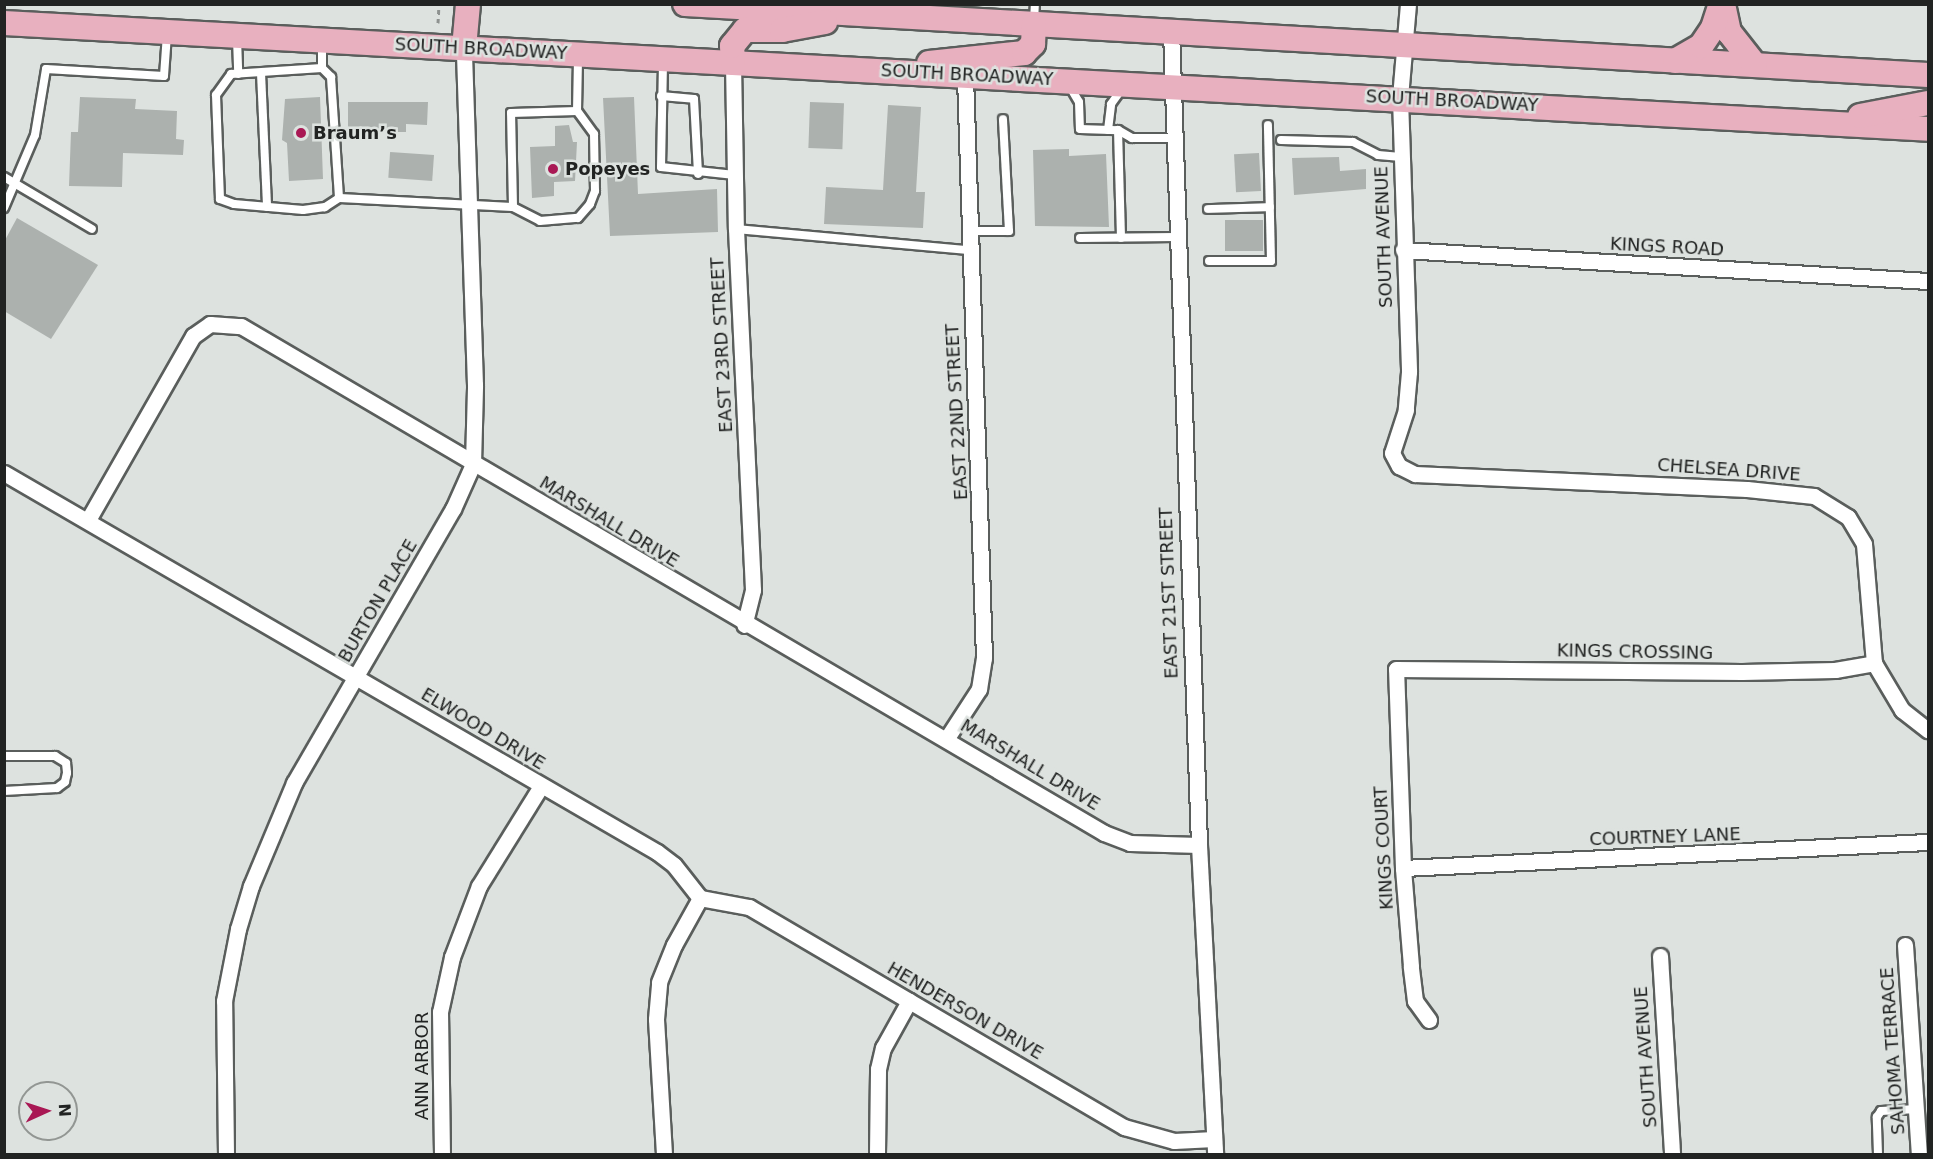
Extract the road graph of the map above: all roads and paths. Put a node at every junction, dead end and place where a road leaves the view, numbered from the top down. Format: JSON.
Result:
{"nodes":[{"id":1,"x":439,"y":4,"type":"edge"},
{"id":2,"x":468,"y":4,"type":"edge"},
{"id":3,"x":685,"y":4,"type":"edge"},
{"id":4,"x":1408,"y":4,"type":"edge"},
{"id":5,"x":1722,"y":4,"type":"edge"},
{"id":6,"x":697,"y":5,"type":"edge"},
{"id":7,"x":834,"y":9,"type":"edge"},
{"id":8,"x":1035,"y":14,"type":"edge"},
{"id":9,"x":862,"y":15,"type":"junction"},
{"id":10,"x":4,"y":23,"type":"edge"},
{"id":11,"x":438,"y":23,"type":"dead end"},
{"id":12,"x":1171,"y":30,"type":"junction"},
{"id":13,"x":167,"y":32,"type":"junction"},
{"id":14,"x":237,"y":36,"type":"junction"},
{"id":15,"x":322,"y":41,"type":"junction"},
{"id":16,"x":1406,"y":45,"type":"junction"},
{"id":17,"x":465,"y":48,"type":"junction"},
{"id":18,"x":578,"y":54,"type":"junction"},
{"id":19,"x":663,"y":59,"type":"junction"},
{"id":20,"x":1675,"y":60,"type":"junction"},
{"id":21,"x":733,"y":63,"type":"junction"},
{"id":22,"x":1755,"y":65,"type":"junction"},
{"id":23,"x":322,"y":68,"type":"junction"},
{"id":24,"x":876,"y":70,"type":"junction"},
{"id":25,"x":261,"y":73,"type":"junction"},
{"id":26,"x":238,"y":74,"type":"junction"},
{"id":27,"x":965,"y":75,"type":"junction"},
{"id":28,"x":1929,"y":75,"type":"edge"},
{"id":29,"x":1062,"y":80,"type":"junction"},
{"id":30,"x":1128,"y":84,"type":"junction"},
{"id":31,"x":1172,"y":86,"type":"junction"},
{"id":32,"x":661,"y":96,"type":"junction"},
{"id":33,"x":1400,"y":98,"type":"junction"},
{"id":34,"x":1929,"y":103,"type":"edge"},
{"id":35,"x":577,"y":111,"type":"junction"},
{"id":36,"x":1003,"y":119,"type":"dead end"},
{"id":37,"x":1826,"y":123,"type":"junction"},
{"id":38,"x":1268,"y":125,"type":"dead end"},
{"id":39,"x":1929,"y":129,"type":"edge"},
{"id":40,"x":1108,"y":130,"type":"junction"},
{"id":41,"x":1118,"y":130,"type":"junction"},
{"id":42,"x":1173,"y":138,"type":"junction"},
{"id":43,"x":1281,"y":140,"type":"dead end"},
{"id":44,"x":1401,"y":158,"type":"junction"},
{"id":45,"x":698,"y":174,"type":"junction"},
{"id":46,"x":735,"y":175,"type":"junction"},
{"id":47,"x":4,"y":177,"type":"edge"},
{"id":48,"x":17,"y":185,"type":"junction"},
{"id":49,"x":339,"y":198,"type":"junction"},
{"id":50,"x":469,"y":205,"type":"junction"},
{"id":51,"x":267,"y":207,"type":"junction"},
{"id":52,"x":513,"y":207,"type":"junction"},
{"id":53,"x":1270,"y":207,"type":"junction"},
{"id":54,"x":4,"y":208,"type":"edge"},
{"id":55,"x":1208,"y":210,"type":"dead end"},
{"id":56,"x":92,"y":229,"type":"dead end"},
{"id":57,"x":736,"y":229,"type":"junction"},
{"id":58,"x":968,"y":231,"type":"junction"},
{"id":59,"x":1176,"y":237,"type":"junction"},
{"id":60,"x":1080,"y":238,"type":"dead end"},
{"id":61,"x":1121,"y":238,"type":"junction"},
{"id":62,"x":969,"y":250,"type":"junction"},
{"id":63,"x":1403,"y":250,"type":"junction"},
{"id":64,"x":1209,"y":261,"type":"dead end"},
{"id":65,"x":1929,"y":281,"type":"edge"},
{"id":66,"x":473,"y":465,"type":"junction"},
{"id":67,"x":1399,"y":466,"type":"joint"},
{"id":68,"x":4,"y":473,"type":"edge"},
{"id":69,"x":88,"y":520,"type":"junction"},
{"id":70,"x":744,"y":625,"type":"junction"},
{"id":71,"x":1874,"y":663,"type":"junction"},
{"id":72,"x":1396,"y":669,"type":"joint"},
{"id":73,"x":357,"y":677,"type":"junction"},
{"id":74,"x":1929,"y":730,"type":"edge"},
{"id":75,"x":947,"y":738,"type":"junction"},
{"id":76,"x":4,"y":756,"type":"edge"},
{"id":77,"x":541,"y":786,"type":"junction"},
{"id":78,"x":4,"y":791,"type":"edge"},
{"id":79,"x":1929,"y":842,"type":"edge"},
{"id":80,"x":1199,"y":844,"type":"junction"},
{"id":81,"x":1402,"y":868,"type":"junction"},
{"id":82,"x":700,"y":898,"type":"junction"},
{"id":83,"x":1905,"y":945,"type":"dead end"},
{"id":84,"x":1660,"y":956,"type":"dead end"},
{"id":85,"x":909,"y":1001,"type":"junction"},
{"id":86,"x":1429,"y":1020,"type":"dead end"},
{"id":87,"x":1917,"y":1109,"type":"junction"},
{"id":88,"x":1214,"y":1139,"type":"junction"},
{"id":89,"x":226,"y":1155,"type":"edge"},
{"id":90,"x":442,"y":1155,"type":"edge"},
{"id":91,"x":664,"y":1155,"type":"edge"},
{"id":92,"x":877,"y":1155,"type":"edge"},
{"id":93,"x":1215,"y":1155,"type":"edge"},
{"id":94,"x":1672,"y":1155,"type":"edge"},
{"id":95,"x":1878,"y":1155,"type":"edge"},
{"id":96,"x":1919,"y":1155,"type":"edge"}],
"edges":[{"from":1,"to":11,"type":"path"},
{"from":2,"to":17,"type":"main road"},
{"from":3,"to":6,"type":"main road"},
{"from":4,"to":16,"type":"street","name":"SOUTH AVENUE"},
{"from":5,"to":20,"type":"main road"},
{"from":5,"to":22,"type":"main road"},
{"from":6,"to":7,"type":"main road"},
{"from":7,"to":9,"type":"main road"},
{"from":8,"to":9,"type":"main road"},
{"from":8,"to":12,"type":"main road"},
{"from":8,"to":24,"type":"main road"},
{"from":9,"to":21,"type":"main road"},
{"from":10,"to":13,"type":"main road","name":"SOUTH BROADWAY"},
{"from":12,"to":16,"type":"main road"},
{"from":12,"to":31,"type":"street","name":"EAST 21ST STREET"},
{"from":13,"to":14,"type":"main road","name":"SOUTH BROADWAY"},
{"from":13,"to":48,"type":"lane"},
{"from":14,"to":15,"type":"main road","name":"SOUTH BROADWAY"},
{"from":14,"to":26,"type":"lane"},
{"from":15,"to":17,"type":"main road","name":"SOUTH BROADWAY"},
{"from":15,"to":23,"type":"lane"},
{"from":16,"to":20,"type":"main road"},
{"from":16,"to":33,"type":"street","name":"SOUTH AVENUE"},
{"from":17,"to":18,"type":"main road","name":"SOUTH BROADWAY"},
{"from":17,"to":50,"type":"street","name":"BURTON PLACE"},
{"from":18,"to":19,"type":"main road","name":"SOUTH BROADWAY"},
{"from":18,"to":35,"type":"lane"},
{"from":19,"to":21,"type":"main road","name":"SOUTH BROADWAY"},
{"from":19,"to":32,"type":"lane"},
{"from":20,"to":22,"type":"main road"},
{"from":21,"to":24,"type":"main road","name":"SOUTH BROADWAY"},
{"from":21,"to":46,"type":"street","name":"EAST 23RD STREET"},
{"from":22,"to":28,"type":"main road"},
{"from":23,"to":25,"type":"lane"},
{"from":23,"to":49,"type":"lane"},
{"from":24,"to":27,"type":"main road","name":"SOUTH BROADWAY"},
{"from":25,"to":26,"type":"lane"},
{"from":25,"to":51,"type":"lane"},
{"from":26,"to":51,"type":"lane"},
{"from":27,"to":29,"type":"main road","name":"SOUTH BROADWAY"},
{"from":27,"to":58,"type":"street","name":"EAST 22ND STREET"},
{"from":29,"to":30,"type":"main road","name":"SOUTH BROADWAY"},
{"from":29,"to":40,"type":"lane"},
{"from":30,"to":31,"type":"main road","name":"SOUTH BROADWAY"},
{"from":30,"to":40,"type":"lane"},
{"from":31,"to":33,"type":"main road","name":"SOUTH BROADWAY"},
{"from":31,"to":42,"type":"street","name":"EAST 21ST STREET"},
{"from":32,"to":45,"type":"lane"},
{"from":32,"to":45,"type":"lane"},
{"from":33,"to":37,"type":"main road","name":"SOUTH BROADWAY"},
{"from":33,"to":44,"type":"street","name":"SOUTH AVENUE"},
{"from":34,"to":37,"type":"main road"},
{"from":35,"to":52,"type":"lane"},
{"from":35,"to":52,"type":"lane"},
{"from":36,"to":58,"type":"lane"},
{"from":37,"to":39,"type":"main road","name":"SOUTH BROADWAY"},
{"from":38,"to":53,"type":"lane"},
{"from":40,"to":41,"type":"lane"},
{"from":41,"to":42,"type":"lane"},
{"from":41,"to":61,"type":"lane"},
{"from":42,"to":59,"type":"street","name":"EAST 21ST STREET"},
{"from":43,"to":44,"type":"lane"},
{"from":44,"to":63,"type":"street","name":"SOUTH AVENUE"},
{"from":45,"to":46,"type":"lane"},
{"from":46,"to":57,"type":"street","name":"EAST 23RD STREET"},
{"from":47,"to":48,"type":"lane"},
{"from":48,"to":54,"type":"lane"},
{"from":48,"to":56,"type":"lane"},
{"from":49,"to":50,"type":"lane"},
{"from":49,"to":51,"type":"lane"},
{"from":50,"to":52,"type":"lane"},
{"from":50,"to":66,"type":"street","name":"BURTON PLACE"},
{"from":53,"to":55,"type":"lane"},
{"from":53,"to":64,"type":"lane"},
{"from":57,"to":62,"type":"lane"},
{"from":57,"to":70,"type":"street","name":"EAST 23RD STREET"},
{"from":58,"to":62,"type":"street","name":"EAST 22ND STREET"},
{"from":59,"to":61,"type":"lane"},
{"from":59,"to":80,"type":"street","name":"EAST 21ST STREET"},
{"from":60,"to":61,"type":"lane"},
{"from":62,"to":75,"type":"street","name":"EAST 22ND STREET"},
{"from":63,"to":65,"type":"street","name":"KINGS ROAD"},
{"from":63,"to":67,"type":"street","name":"SOUTH AVENUE"},
{"from":66,"to":69,"type":"street","name":"MARSHALL DRIVE"},
{"from":66,"to":70,"type":"street","name":"MARSHALL DRIVE"},
{"from":66,"to":73,"type":"street","name":"BURTON PLACE"},
{"from":67,"to":71,"type":"street","name":"CHELSEA DRIVE"},
{"from":68,"to":69,"type":"street","name":"ELWOOD DRIVE"},
{"from":69,"to":73,"type":"street","name":"ELWOOD DRIVE"},
{"from":70,"to":75,"type":"street","name":"MARSHALL DRIVE"},
{"from":71,"to":72,"type":"street","name":"KINGS CROSSING"},
{"from":71,"to":74,"type":"street","name":"CHELSEA DRIVE"},
{"from":72,"to":81,"type":"street","name":"KINGS COURT"},
{"from":73,"to":77,"type":"street","name":"ELWOOD DRIVE"},
{"from":73,"to":89,"type":"street","name":"BURTON PLACE"},
{"from":75,"to":80,"type":"street","name":"MARSHALL DRIVE"},
{"from":76,"to":78,"type":"lane"},
{"from":77,"to":82,"type":"street","name":"ELWOOD DRIVE"},
{"from":77,"to":90,"type":"street","name":"ANN ARBOR"},
{"from":79,"to":81,"type":"street","name":"COURTNEY LANE"},
{"from":80,"to":88,"type":"street","name":"EAST 21ST STREET"},
{"from":81,"to":86,"type":"street","name":"KINGS COURT"},
{"from":82,"to":85,"type":"street","name":"HENDERSON DRIVE"},
{"from":82,"to":91,"type":"street"},
{"from":83,"to":87,"type":"street","name":"SAHOMA TERRACE"},
{"from":84,"to":94,"type":"street","name":"SOUTH AVENUE"},
{"from":85,"to":88,"type":"street","name":"HENDERSON DRIVE"},
{"from":85,"to":92,"type":"street"},
{"from":87,"to":95,"type":"lane"},
{"from":87,"to":96,"type":"street","name":"SAHOMA TERRACE"},
{"from":88,"to":93,"type":"street","name":"EAST 21ST STREET"}]}
